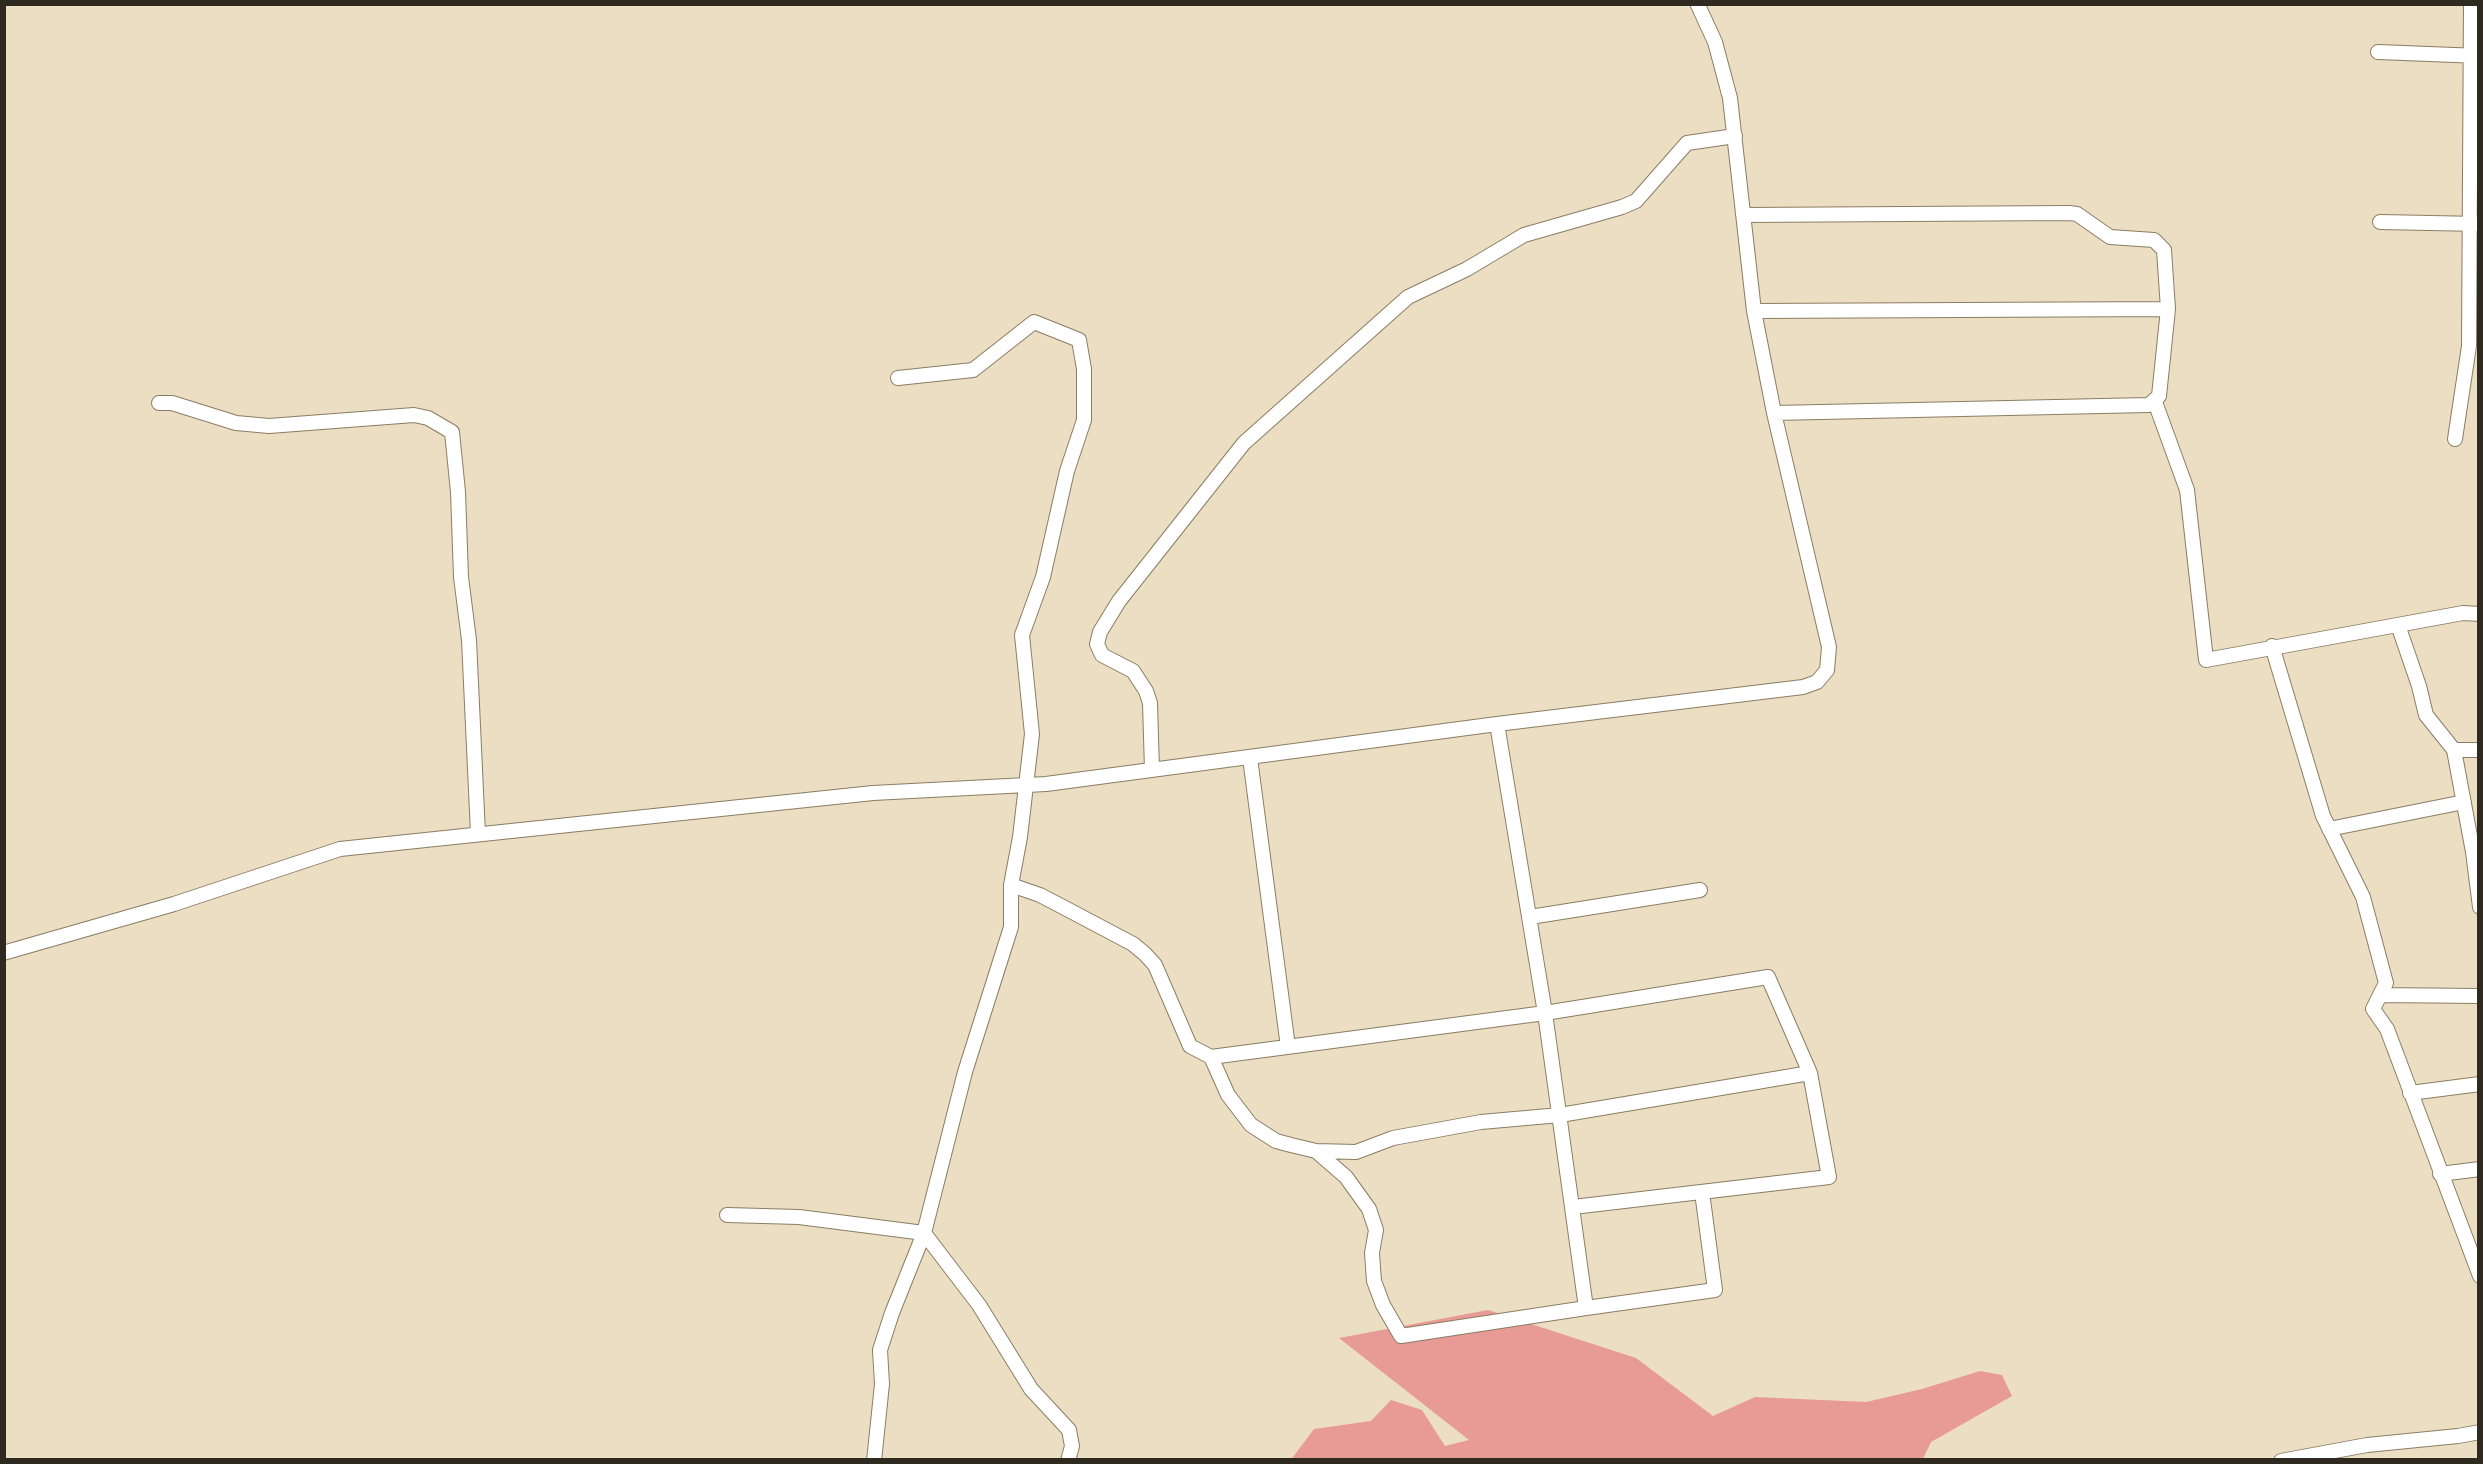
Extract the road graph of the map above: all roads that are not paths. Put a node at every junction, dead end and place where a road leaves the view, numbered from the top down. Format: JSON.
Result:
{"nodes":[{"id":1,"x":1697,"y":3,"type":"edge"},
{"id":2,"x":2471,"y":3,"type":"edge"},
{"id":3,"x":2378,"y":52,"type":"dead end"},
{"id":4,"x":2475,"y":56,"type":"edge"},
{"id":5,"x":1736,"y":136,"type":"junction"},
{"id":6,"x":1743,"y":215,"type":"junction"},
{"id":7,"x":2380,"y":222,"type":"dead end"},
{"id":8,"x":2474,"y":224,"type":"edge"},
{"id":9,"x":2168,"y":309,"type":"junction"},
{"id":10,"x":1754,"y":311,"type":"junction"},
{"id":11,"x":2475,"y":346,"type":"edge"},
{"id":12,"x":898,"y":378,"type":"dead end"},
{"id":13,"x":2155,"y":402,"type":"junction"},
{"id":14,"x":159,"y":403,"type":"dead end"},
{"id":15,"x":1774,"y":412,"type":"junction"},
{"id":16,"x":2456,"y":440,"type":"dead end"},
{"id":17,"x":2480,"y":614,"type":"edge"},
{"id":18,"x":2398,"y":625,"type":"junction"},
{"id":19,"x":2272,"y":646,"type":"junction"},
{"id":20,"x":1497,"y":724,"type":"junction"},
{"id":21,"x":2454,"y":750,"type":"junction"},
{"id":22,"x":2480,"y":750,"type":"edge"},
{"id":23,"x":1250,"y":758,"type":"junction"},
{"id":24,"x":1152,"y":770,"type":"junction"},
{"id":25,"x":1025,"y":786,"type":"junction"},
{"id":26,"x":2464,"y":802,"type":"junction"},
{"id":27,"x":2329,"y":829,"type":"junction"},
{"id":28,"x":478,"y":834,"type":"junction"},
{"id":29,"x":1011,"y":885,"type":"junction"},
{"id":30,"x":1700,"y":890,"type":"dead end"},
{"id":31,"x":2480,"y":907,"type":"edge"},
{"id":32,"x":1530,"y":917,"type":"junction"},
{"id":33,"x":3,"y":953,"type":"edge"},
{"id":34,"x":2380,"y":995,"type":"junction"},
{"id":35,"x":2480,"y":996,"type":"edge"},
{"id":36,"x":1545,"y":1013,"type":"junction"},
{"id":37,"x":1288,"y":1047,"type":"junction"},
{"id":38,"x":1211,"y":1057,"type":"junction"},
{"id":39,"x":1810,"y":1073,"type":"junction"},
{"id":40,"x":2480,"y":1084,"type":"edge"},
{"id":41,"x":2410,"y":1093,"type":"junction"},
{"id":42,"x":1560,"y":1115,"type":"junction"},
{"id":43,"x":1316,"y":1151,"type":"junction"},
{"id":44,"x":2480,"y":1169,"type":"edge"},
{"id":45,"x":2440,"y":1174,"type":"junction"},
{"id":46,"x":1702,"y":1192,"type":"junction"},
{"id":47,"x":1573,"y":1208,"type":"junction"},
{"id":48,"x":727,"y":1215,"type":"dead end"},
{"id":49,"x":924,"y":1233,"type":"junction"},
{"id":50,"x":2475,"y":1249,"type":"edge"},
{"id":51,"x":2480,"y":1276,"type":"edge"},
{"id":52,"x":1586,"y":1308,"type":"junction"},
{"id":53,"x":2480,"y":1432,"type":"edge"},
{"id":54,"x":874,"y":1461,"type":"edge"},
{"id":55,"x":1068,"y":1461,"type":"edge"},
{"id":56,"x":2281,"y":1461,"type":"edge"}],
"edges":[{"from":1,"to":5,"type":"street"},
{"from":2,"to":4,"type":"street"},
{"from":3,"to":4,"type":"street"},
{"from":4,"to":8,"type":"street"},
{"from":5,"to":6,"type":"street"},
{"from":5,"to":24,"type":"street"},
{"from":6,"to":9,"type":"street"},
{"from":6,"to":10,"type":"street"},
{"from":7,"to":8,"type":"street"},
{"from":8,"to":11,"type":"street"},
{"from":9,"to":10,"type":"street"},
{"from":9,"to":13,"type":"street"},
{"from":10,"to":15,"type":"street"},
{"from":11,"to":16,"type":"street"},
{"from":12,"to":25,"type":"street"},
{"from":13,"to":15,"type":"street"},
{"from":13,"to":19,"type":"street"},
{"from":14,"to":28,"type":"street"},
{"from":15,"to":20,"type":"street"},
{"from":17,"to":18,"type":"street"},
{"from":18,"to":19,"type":"street"},
{"from":18,"to":21,"type":"street"},
{"from":19,"to":27,"type":"street"},
{"from":20,"to":23,"type":"street"},
{"from":20,"to":32,"type":"street"},
{"from":21,"to":22,"type":"street"},
{"from":21,"to":26,"type":"street"},
{"from":23,"to":24,"type":"street"},
{"from":23,"to":37,"type":"street"},
{"from":24,"to":25,"type":"street"},
{"from":25,"to":28,"type":"street"},
{"from":25,"to":29,"type":"street"},
{"from":26,"to":27,"type":"street"},
{"from":26,"to":31,"type":"street"},
{"from":27,"to":34,"type":"street"},
{"from":28,"to":33,"type":"street"},
{"from":29,"to":38,"type":"street"},
{"from":29,"to":49,"type":"street"},
{"from":30,"to":32,"type":"street"},
{"from":32,"to":36,"type":"street"},
{"from":34,"to":35,"type":"street"},
{"from":34,"to":41,"type":"street"},
{"from":36,"to":37,"type":"street"},
{"from":36,"to":39,"type":"street"},
{"from":36,"to":42,"type":"street"},
{"from":37,"to":38,"type":"street"},
{"from":38,"to":43,"type":"street"},
{"from":39,"to":42,"type":"street"},
{"from":39,"to":46,"type":"street"},
{"from":40,"to":41,"type":"street"},
{"from":41,"to":45,"type":"street"},
{"from":42,"to":43,"type":"street"},
{"from":42,"to":47,"type":"street"},
{"from":43,"to":52,"type":"street"},
{"from":44,"to":45,"type":"street"},
{"from":45,"to":50,"type":"street"},
{"from":46,"to":47,"type":"street"},
{"from":46,"to":52,"type":"street"},
{"from":47,"to":52,"type":"street"},
{"from":48,"to":49,"type":"street"},
{"from":49,"to":54,"type":"street"},
{"from":49,"to":55,"type":"street"},
{"from":50,"to":51,"type":"street"},
{"from":53,"to":56,"type":"street"}]}
